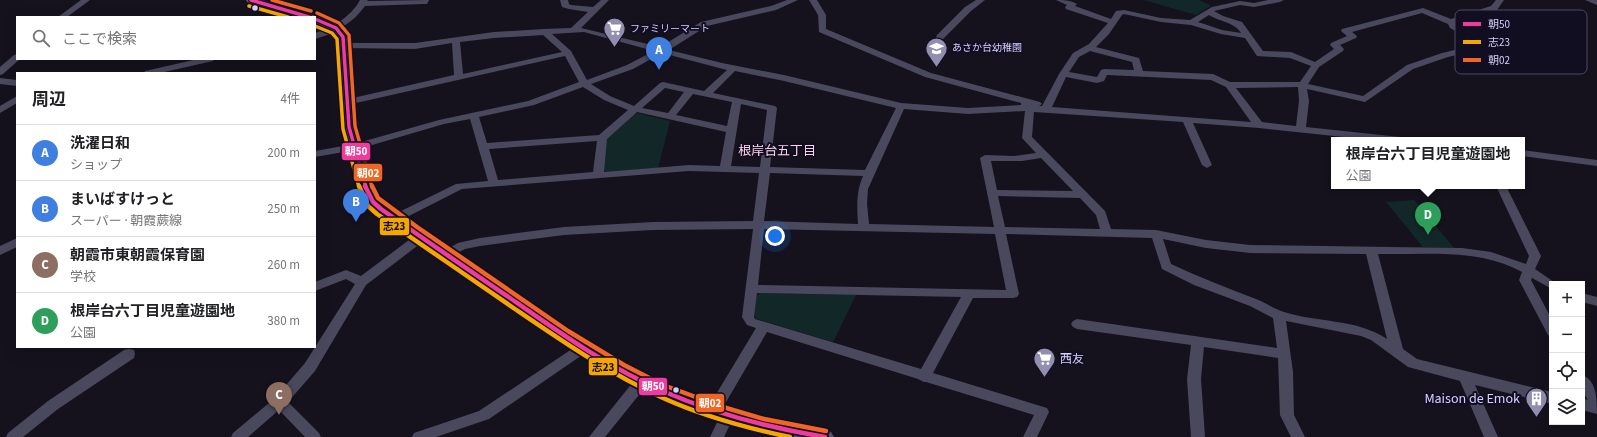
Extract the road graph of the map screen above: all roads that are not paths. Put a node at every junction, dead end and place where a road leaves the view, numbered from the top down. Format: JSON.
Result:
{"nodes":[{"id":1,"x":86,"y":0,"type":"edge"},
{"id":2,"x":250,"y":0,"type":"edge"},
{"id":3,"x":425,"y":0,"type":"edge"},
{"id":4,"x":564,"y":0,"type":"edge"},
{"id":5,"x":605,"y":0,"type":"edge"},
{"id":6,"x":794,"y":0,"type":"edge"},
{"id":7,"x":813,"y":0,"type":"edge"},
{"id":8,"x":980,"y":0,"type":"edge"},
{"id":9,"x":1060,"y":0,"type":"edge"},
{"id":10,"x":1280,"y":0,"type":"edge"},
{"id":11,"x":1500,"y":0,"type":"edge"},
{"id":12,"x":1589,"y":0,"type":"edge"},
{"id":13,"x":363,"y":2,"type":"edge"},
{"id":14,"x":1076,"y":2,"type":"edge"},
{"id":15,"x":1597,"y":3,"type":"edge"},
{"id":16,"x":594,"y":10,"type":"junction"},
{"id":17,"x":1488,"y":10,"type":"edge"},
{"id":18,"x":1209,"y":11,"type":"junction"},
{"id":19,"x":63,"y":16,"type":"edge"},
{"id":20,"x":306,"y":16,"type":"edge"},
{"id":21,"x":316,"y":19,"type":"edge"},
{"id":22,"x":1455,"y":21,"type":"edge"},
{"id":23,"x":1112,"y":22,"type":"junction"},
{"id":24,"x":1451,"y":22,"type":"junction"},
{"id":25,"x":1192,"y":23,"type":"junction"},
{"id":26,"x":1455,"y":27,"type":"edge"},
{"id":27,"x":336,"y":28,"type":"junction"},
{"id":28,"x":574,"y":30,"type":"junction"},
{"id":29,"x":544,"y":31,"type":"junction"},
{"id":30,"x":316,"y":36,"type":"edge"},
{"id":31,"x":1247,"y":36,"type":"junction"},
{"id":32,"x":940,"y":37,"type":"dead end"},
{"id":33,"x":456,"y":41,"type":"junction"},
{"id":34,"x":344,"y":45,"type":"junction"},
{"id":35,"x":1090,"y":48,"type":"junction"},
{"id":36,"x":662,"y":50,"type":"junction"},
{"id":37,"x":1455,"y":52,"type":"edge"},
{"id":38,"x":568,"y":53,"type":"junction"},
{"id":39,"x":16,"y":58,"type":"edge"},
{"id":40,"x":206,"y":60,"type":"edge"},
{"id":41,"x":1316,"y":65,"type":"junction"},
{"id":42,"x":734,"y":68,"type":"junction"},
{"id":43,"x":0,"y":72,"type":"edge"},
{"id":44,"x":152,"y":72,"type":"edge"},
{"id":45,"x":1139,"y":73,"type":"junction"},
{"id":46,"x":1064,"y":74,"type":"junction"},
{"id":47,"x":458,"y":77,"type":"junction"},
{"id":48,"x":0,"y":81,"type":"edge"},
{"id":49,"x":16,"y":83,"type":"edge"},
{"id":50,"x":585,"y":85,"type":"junction"},
{"id":51,"x":1229,"y":85,"type":"junction"},
{"id":52,"x":1302,"y":85,"type":"junction"},
{"id":53,"x":691,"y":90,"type":"junction"},
{"id":54,"x":707,"y":93,"type":"junction"},
{"id":55,"x":16,"y":100,"type":"edge"},
{"id":56,"x":737,"y":101,"type":"junction"},
{"id":57,"x":347,"y":102,"type":"junction"},
{"id":58,"x":1026,"y":105,"type":"junction"},
{"id":59,"x":901,"y":106,"type":"junction"},
{"id":60,"x":1047,"y":108,"type":"junction"},
{"id":61,"x":634,"y":109,"type":"junction"},
{"id":62,"x":0,"y":110,"type":"edge"},
{"id":63,"x":474,"y":114,"type":"junction"},
{"id":64,"x":670,"y":117,"type":"junction"},
{"id":65,"x":1186,"y":119,"type":"junction"},
{"id":66,"x":1259,"y":125,"type":"junction"},
{"id":67,"x":1301,"y":129,"type":"junction"},
{"id":68,"x":731,"y":130,"type":"junction"},
{"id":69,"x":1373,"y":137,"type":"edge"},
{"id":70,"x":602,"y":138,"type":"junction"},
{"id":71,"x":483,"y":146,"type":"junction"},
{"id":72,"x":355,"y":148,"type":"junction"},
{"id":73,"x":1525,"y":153,"type":"edge"},
{"id":74,"x":316,"y":154,"type":"edge"},
{"id":75,"x":1043,"y":155,"type":"junction"},
{"id":76,"x":1597,"y":164,"type":"edge"},
{"id":77,"x":1207,"y":165,"type":"dead end"},
{"id":78,"x":725,"y":169,"type":"junction"},
{"id":79,"x":765,"y":170,"type":"junction"},
{"id":80,"x":869,"y":173,"type":"junction"},
{"id":81,"x":598,"y":175,"type":"junction"},
{"id":82,"x":494,"y":184,"type":"junction"},
{"id":83,"x":1502,"y":189,"type":"edge"},
{"id":84,"x":994,"y":193,"type":"junction"},
{"id":85,"x":1082,"y":195,"type":"junction"},
{"id":86,"x":395,"y":219,"type":"junction"},
{"id":87,"x":759,"y":225,"type":"junction"},
{"id":88,"x":864,"y":228,"type":"junction"},
{"id":89,"x":1001,"y":231,"type":"junction"},
{"id":90,"x":1107,"y":233,"type":"junction"},
{"id":91,"x":1156,"y":234,"type":"junction"},
{"id":92,"x":421,"y":238,"type":"junction"},
{"id":93,"x":16,"y":243,"type":"edge"},
{"id":94,"x":1371,"y":250,"type":"junction"},
{"id":95,"x":0,"y":251,"type":"edge"},
{"id":96,"x":446,"y":255,"type":"junction"},
{"id":97,"x":1528,"y":270,"type":"junction"},
{"id":98,"x":362,"y":282,"type":"junction"},
{"id":99,"x":1549,"y":283,"type":"edge"},
{"id":100,"x":316,"y":287,"type":"edge"},
{"id":101,"x":751,"y":289,"type":"junction"},
{"id":102,"x":969,"y":294,"type":"junction"},
{"id":103,"x":1585,"y":298,"type":"edge"},
{"id":104,"x":1597,"y":302,"type":"edge"},
{"id":105,"x":1279,"y":315,"type":"junction"},
{"id":106,"x":1077,"y":324,"type":"dead end"},
{"id":107,"x":764,"y":326,"type":"junction"},
{"id":108,"x":1549,"y":326,"type":"edge"},
{"id":109,"x":1198,"y":342,"type":"junction"},
{"id":110,"x":583,"y":348,"type":"junction"},
{"id":111,"x":1397,"y":352,"type":"junction"},
{"id":112,"x":129,"y":354,"type":"dead end"},
{"id":113,"x":1284,"y":354,"type":"junction"},
{"id":114,"x":924,"y":377,"type":"junction"},
{"id":115,"x":1465,"y":377,"type":"junction"},
{"id":116,"x":642,"y":381,"type":"junction"},
{"id":117,"x":1585,"y":384,"type":"edge"},
{"id":118,"x":1549,"y":397,"type":"edge"},
{"id":119,"x":280,"y":402,"type":"junction"},
{"id":120,"x":1597,"y":402,"type":"edge"},
{"id":121,"x":1585,"y":405,"type":"edge"},
{"id":122,"x":1597,"y":408,"type":"edge"},
{"id":123,"x":721,"y":412,"type":"junction"},
{"id":124,"x":769,"y":431,"type":"edge"},
{"id":125,"x":13,"y":437,"type":"edge"},
{"id":126,"x":238,"y":437,"type":"edge"},
{"id":127,"x":314,"y":437,"type":"edge"},
{"id":128,"x":419,"y":437,"type":"edge"},
{"id":129,"x":596,"y":437,"type":"edge"},
{"id":130,"x":717,"y":437,"type":"edge"},
{"id":131,"x":825,"y":437,"type":"edge"},
{"id":132,"x":1030,"y":437,"type":"edge"},
{"id":133,"x":1198,"y":437,"type":"edge"},
{"id":134,"x":1298,"y":437,"type":"edge"},
{"id":135,"x":1491,"y":437,"type":"edge"}],
"edges":[{"from":1,"to":19,"type":"street"},
{"from":2,"to":20,"type":"main road"},
{"from":3,"to":13,"type":"street"},
{"from":4,"to":16,"type":"street"},
{"from":5,"to":16,"type":"street"},
{"from":6,"to":36,"type":"street"},
{"from":7,"to":58,"type":"street"},
{"from":8,"to":32,"type":"street"},
{"from":9,"to":14,"type":"street"},
{"from":10,"to":18,"type":"street"},
{"from":11,"to":17,"type":"street"},
{"from":12,"to":15,"type":"street"},
{"from":13,"to":27,"type":"street"},
{"from":14,"to":23,"type":"street"},
{"from":16,"to":28,"type":"street"},
{"from":18,"to":25,"type":"street"},
{"from":18,"to":31,"type":"street"},
{"from":21,"to":27,"type":"main road"},
{"from":22,"to":24,"type":"street"},
{"from":23,"to":25,"type":"street"},
{"from":23,"to":35,"type":"street"},
{"from":24,"to":26,"type":"street"},
{"from":24,"to":41,"type":"street"},
{"from":25,"to":31,"type":"street"},
{"from":27,"to":30,"type":"street"},
{"from":27,"to":34,"type":"main road"},
{"from":28,"to":29,"type":"street"},
{"from":28,"to":36,"type":"street"},
{"from":29,"to":33,"type":"street"},
{"from":29,"to":38,"type":"street"},
{"from":31,"to":41,"type":"street"},
{"from":33,"to":34,"type":"street"},
{"from":33,"to":47,"type":"street"},
{"from":34,"to":57,"type":"main road"},
{"from":35,"to":45,"type":"street"},
{"from":35,"to":46,"type":"street"},
{"from":36,"to":42,"type":"street"},
{"from":36,"to":50,"type":"street"},
{"from":37,"to":52,"type":"street"},
{"from":38,"to":47,"type":"street"},
{"from":38,"to":50,"type":"street"},
{"from":39,"to":43,"type":"street"},
{"from":40,"to":44,"type":"street"},
{"from":41,"to":52,"type":"street"},
{"from":42,"to":54,"type":"street"},
{"from":42,"to":59,"type":"street"},
{"from":45,"to":46,"type":"street"},
{"from":45,"to":51,"type":"street"},
{"from":46,"to":60,"type":"street"},
{"from":47,"to":57,"type":"street"},
{"from":48,"to":49,"type":"street"},
{"from":50,"to":61,"type":"street"},
{"from":50,"to":63,"type":"street"},
{"from":51,"to":52,"type":"street"},
{"from":51,"to":66,"type":"street"},
{"from":52,"to":67,"type":"street"},
{"from":53,"to":54,"type":"street"},
{"from":53,"to":61,"type":"street"},
{"from":53,"to":64,"type":"street"},
{"from":54,"to":56,"type":"street"},
{"from":55,"to":62,"type":"street"},
{"from":56,"to":68,"type":"street"},
{"from":56,"to":79,"type":"street"},
{"from":57,"to":72,"type":"main road"},
{"from":58,"to":59,"type":"street"},
{"from":58,"to":60,"type":"street"},
{"from":58,"to":75,"type":"street"},
{"from":59,"to":80,"type":"street"},
{"from":60,"to":65,"type":"street"},
{"from":61,"to":64,"type":"street"},
{"from":61,"to":70,"type":"street"},
{"from":63,"to":71,"type":"street"},
{"from":63,"to":72,"type":"street"},
{"from":64,"to":68,"type":"street"},
{"from":65,"to":66,"type":"street"},
{"from":65,"to":77,"type":"street"},
{"from":66,"to":67,"type":"street"},
{"from":67,"to":69,"type":"street"},
{"from":68,"to":78,"type":"street"},
{"from":70,"to":71,"type":"street"},
{"from":70,"to":81,"type":"street"},
{"from":71,"to":82,"type":"street"},
{"from":72,"to":74,"type":"street"},
{"from":72,"to":86,"type":"main road"},
{"from":73,"to":76,"type":"street"},
{"from":75,"to":84,"type":"street"},
{"from":75,"to":85,"type":"street"},
{"from":78,"to":79,"type":"street"},
{"from":78,"to":81,"type":"street"},
{"from":79,"to":80,"type":"street"},
{"from":79,"to":87,"type":"street"},
{"from":80,"to":88,"type":"street"},
{"from":81,"to":82,"type":"street"},
{"from":82,"to":86,"type":"street"},
{"from":83,"to":97,"type":"street"},
{"from":84,"to":85,"type":"street"},
{"from":84,"to":89,"type":"street"},
{"from":85,"to":90,"type":"street"},
{"from":86,"to":92,"type":"main road"},
{"from":87,"to":88,"type":"street"},
{"from":87,"to":96,"type":"street"},
{"from":87,"to":101,"type":"street"},
{"from":88,"to":89,"type":"street"},
{"from":89,"to":90,"type":"street"},
{"from":89,"to":102,"type":"street"},
{"from":90,"to":91,"type":"street"},
{"from":91,"to":94,"type":"street"},
{"from":91,"to":105,"type":"street"},
{"from":92,"to":96,"type":"main road"},
{"from":92,"to":98,"type":"street"},
{"from":93,"to":95,"type":"street"},
{"from":94,"to":97,"type":"street"},
{"from":94,"to":111,"type":"street"},
{"from":96,"to":110,"type":"main road"},
{"from":97,"to":99,"type":"street"},
{"from":97,"to":108,"type":"street"},
{"from":98,"to":100,"type":"street"},
{"from":98,"to":119,"type":"street"},
{"from":101,"to":102,"type":"street"},
{"from":101,"to":107,"type":"street"},
{"from":102,"to":114,"type":"street"},
{"from":103,"to":104,"type":"street"},
{"from":105,"to":111,"type":"street"},
{"from":105,"to":113,"type":"street"},
{"from":106,"to":109,"type":"street"},
{"from":107,"to":114,"type":"street"},
{"from":107,"to":123,"type":"street"},
{"from":109,"to":113,"type":"street"},
{"from":109,"to":133,"type":"street"},
{"from":110,"to":116,"type":"main road"},
{"from":110,"to":128,"type":"street"},
{"from":111,"to":115,"type":"street"},
{"from":112,"to":125,"type":"street"},
{"from":113,"to":134,"type":"street"},
{"from":114,"to":132,"type":"street"},
{"from":115,"to":118,"type":"street"},
{"from":115,"to":135,"type":"street"},
{"from":116,"to":123,"type":"main road"},
{"from":116,"to":129,"type":"street"},
{"from":117,"to":120,"type":"street"},
{"from":119,"to":126,"type":"street"},
{"from":119,"to":127,"type":"street"},
{"from":121,"to":122,"type":"street"},
{"from":123,"to":124,"type":"main road"},
{"from":123,"to":130,"type":"street"},
{"from":124,"to":131,"type":"main road"}]}
